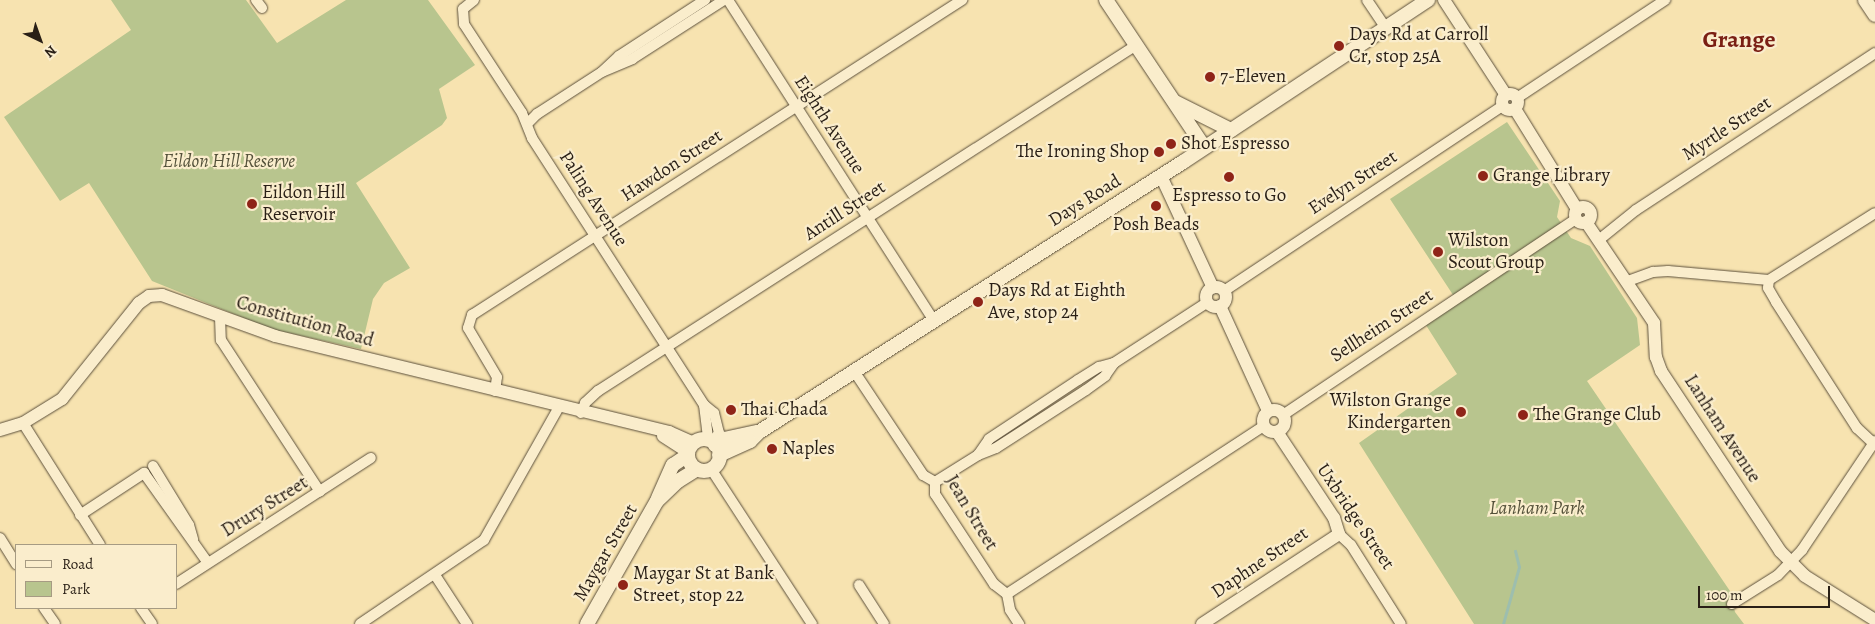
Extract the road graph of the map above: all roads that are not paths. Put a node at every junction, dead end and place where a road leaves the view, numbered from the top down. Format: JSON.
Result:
{"nodes":[{"id":1,"x":474,"y":0,"type":"edge"},
{"id":2,"x":705,"y":0,"type":"edge"},
{"id":3,"x":724,"y":0,"type":"edge"},
{"id":4,"x":728,"y":0,"type":"edge"},
{"id":5,"x":962,"y":0,"type":"edge"},
{"id":6,"x":1106,"y":0,"type":"edge"},
{"id":7,"x":1367,"y":0,"type":"edge"},
{"id":8,"x":1428,"y":0,"type":"edge"},
{"id":9,"x":1444,"y":0,"type":"edge"},
{"id":10,"x":1665,"y":0,"type":"edge"},
{"id":11,"x":1865,"y":0,"type":"edge"},
{"id":12,"x":1875,"y":15,"type":"edge"},
{"id":13,"x":1386,"y":28,"type":"junction"},
{"id":14,"x":1135,"y":46,"type":"junction"},
{"id":15,"x":1875,"y":53,"type":"edge"},
{"id":16,"x":602,"y":72,"type":"junction"},
{"id":17,"x":1170,"y":99,"type":"junction"},
{"id":18,"x":1510,"y":102,"type":"junction"},
{"id":19,"x":797,"y":107,"type":"junction"},
{"id":20,"x":528,"y":124,"type":"junction"},
{"id":21,"x":1231,"y":130,"type":"junction"},
{"id":22,"x":1204,"y":148,"type":"junction"},
{"id":23,"x":1161,"y":176,"type":"junction"},
{"id":24,"x":1875,"y":213,"type":"edge"},
{"id":25,"x":1580,"y":217,"type":"junction"},
{"id":26,"x":868,"y":218,"type":"junction"},
{"id":27,"x":595,"y":236,"type":"junction"},
{"id":28,"x":1600,"y":239,"type":"junction"},
{"id":29,"x":1769,"y":280,"type":"junction"},
{"id":30,"x":1628,"y":281,"type":"junction"},
{"id":31,"x":1218,"y":289,"type":"junction"},
{"id":32,"x":1214,"y":304,"type":"junction"},
{"id":33,"x":220,"y":317,"type":"junction"},
{"id":34,"x":933,"y":319,"type":"junction"},
{"id":35,"x":667,"y":347,"type":"junction"},
{"id":36,"x":854,"y":371,"type":"junction"},
{"id":37,"x":495,"y":391,"type":"junction"},
{"id":38,"x":559,"y":407,"type":"junction"},
{"id":39,"x":1268,"y":411,"type":"junction"},
{"id":40,"x":581,"y":413,"type":"junction"},
{"id":41,"x":1283,"y":415,"type":"junction"},
{"id":42,"x":23,"y":423,"type":"junction"},
{"id":43,"x":1264,"y":426,"type":"junction"},
{"id":44,"x":0,"y":430,"type":"edge"},
{"id":45,"x":1277,"y":432,"type":"junction"},
{"id":46,"x":1874,"y":442,"type":"edge"},
{"id":47,"x":714,"y":446,"type":"junction"},
{"id":48,"x":690,"y":450,"type":"junction"},
{"id":49,"x":371,"y":458,"type":"dead end"},
{"id":50,"x":696,"y":469,"type":"junction"},
{"id":51,"x":711,"y":469,"type":"junction"},
{"id":52,"x":935,"y":482,"type":"junction"},
{"id":53,"x":320,"y":492,"type":"junction"},
{"id":54,"x":657,"y":501,"type":"junction"},
{"id":55,"x":80,"y":515,"type":"junction"},
{"id":56,"x":1338,"y":534,"type":"junction"},
{"id":57,"x":0,"y":538,"type":"edge"},
{"id":58,"x":99,"y":544,"type":"edge"},
{"id":59,"x":15,"y":562,"type":"edge"},
{"id":60,"x":208,"y":563,"type":"junction"},
{"id":61,"x":1789,"y":563,"type":"junction"},
{"id":62,"x":435,"y":575,"type":"junction"},
{"id":63,"x":178,"y":583,"type":"edge"},
{"id":64,"x":859,"y":585,"type":"dead end"},
{"id":65,"x":1007,"y":594,"type":"junction"},
{"id":66,"x":1732,"y":604,"type":"dead end"},
{"id":67,"x":45,"y":609,"type":"edge"},
{"id":68,"x":142,"y":609,"type":"edge"},
{"id":69,"x":1875,"y":620,"type":"edge"},
{"id":70,"x":878,"y":622,"type":"edge"},
{"id":71,"x":55,"y":624,"type":"edge"},
{"id":72,"x":152,"y":624,"type":"edge"},
{"id":73,"x":360,"y":624,"type":"edge"},
{"id":74,"x":467,"y":624,"type":"edge"},
{"id":75,"x":587,"y":624,"type":"edge"},
{"id":76,"x":812,"y":624,"type":"edge"},
{"id":77,"x":1019,"y":624,"type":"edge"},
{"id":78,"x":1202,"y":624,"type":"edge"},
{"id":79,"x":1401,"y":624,"type":"edge"}],
"edges":[{"from":1,"to":20,"type":"street","name":"Paling Avenue"},
{"from":2,"to":16,"type":"street"},
{"from":3,"to":16,"type":"street"},
{"from":4,"to":19,"type":"street","name":"Eighth Avenue"},
{"from":5,"to":19,"type":"street","name":"Hawdon Street"},
{"from":6,"to":14,"type":"main road"},
{"from":7,"to":13,"type":"street"},
{"from":8,"to":13,"type":"main road","name":"Days Road"},
{"from":9,"to":18,"type":"street","name":"Lanham Avenue"},
{"from":10,"to":18,"type":"street","name":"Evelyn Street"},
{"from":11,"to":12,"type":"main road"},
{"from":13,"to":21,"type":"main road","name":"Days Road"},
{"from":14,"to":17,"type":"main road"},
{"from":14,"to":26,"type":"street","name":"Antill Street"},
{"from":15,"to":28,"type":"street","name":"Myrtle Street"},
{"from":16,"to":20,"type":"street"},
{"from":17,"to":21,"type":"main road"},
{"from":17,"to":22,"type":"main road"},
{"from":18,"to":25,"type":"street","name":"Lanham Avenue"},
{"from":18,"to":31,"type":"street","name":"Evelyn Street"},
{"from":19,"to":26,"type":"street","name":"Eighth Avenue"},
{"from":19,"to":27,"type":"street","name":"Hawdon Street"},
{"from":20,"to":27,"type":"street","name":"Paling Avenue"},
{"from":21,"to":22,"type":"main road","name":"Days Road"},
{"from":22,"to":23,"type":"main road","name":"Days Road"},
{"from":23,"to":31,"type":"street"},
{"from":23,"to":34,"type":"main road","name":"Days Road"},
{"from":24,"to":29,"type":"street"},
{"from":25,"to":28,"type":"street","name":"Lanham Avenue"},
{"from":25,"to":41,"type":"street","name":"Sellheim Street"},
{"from":26,"to":34,"type":"street","name":"Eighth Avenue"},
{"from":26,"to":35,"type":"street","name":"Antill Street"},
{"from":27,"to":35,"type":"street","name":"Paling Avenue"},
{"from":27,"to":37,"type":"street","name":"Hawdon Street"},
{"from":28,"to":30,"type":"street","name":"Lanham Avenue"},
{"from":29,"to":30,"type":"street"},
{"from":29,"to":46,"type":"street"},
{"from":30,"to":61,"type":"street","name":"Lanham Avenue"},
{"from":31,"to":32,"type":"street"},
{"from":32,"to":39,"type":"street"},
{"from":32,"to":52,"type":"street"},
{"from":33,"to":37,"type":"street","name":"Constitution Road"},
{"from":33,"to":42,"type":"street","name":"Constitution Road"},
{"from":33,"to":53,"type":"street"},
{"from":34,"to":36,"type":"main road","name":"Days Road"},
{"from":35,"to":40,"type":"street","name":"Antill Street"},
{"from":35,"to":47,"type":"street","name":"Paling Avenue"},
{"from":36,"to":47,"type":"main road","name":"Days Road"},
{"from":36,"to":52,"type":"street","name":"Jean Street"},
{"from":37,"to":38,"type":"street","name":"Constitution Road"},
{"from":38,"to":40,"type":"street","name":"Constitution Road"},
{"from":38,"to":62,"type":"street"},
{"from":39,"to":41,"type":"street"},
{"from":39,"to":43,"type":"street"},
{"from":40,"to":48,"type":"street","name":"Constitution Road"},
{"from":41,"to":45,"type":"street"},
{"from":42,"to":44,"type":"street","name":"Constitution Road"},
{"from":42,"to":55,"type":"street"},
{"from":43,"to":45,"type":"street"},
{"from":43,"to":65,"type":"street"},
{"from":45,"to":56,"type":"street","name":"Uxbridge Street"},
{"from":46,"to":61,"type":"street"},
{"from":47,"to":48,"type":"main road","name":"Days Road"},
{"from":47,"to":51,"type":"main road"},
{"from":48,"to":50,"type":"main road"},
{"from":48,"to":54,"type":"main road","name":"Maygar Street"},
{"from":49,"to":53,"type":"street","name":"Drury Street"},
{"from":50,"to":51,"type":"main road"},
{"from":50,"to":54,"type":"main road","name":"Maygar Street"},
{"from":51,"to":76,"type":"street"},
{"from":52,"to":65,"type":"street","name":"Jean Street"},
{"from":53,"to":60,"type":"street","name":"Drury Street"},
{"from":54,"to":75,"type":"main road","name":"Maygar Street"},
{"from":55,"to":58,"type":"street"},
{"from":55,"to":60,"type":"street"},
{"from":56,"to":78,"type":"street","name":"Daphne Street"},
{"from":56,"to":79,"type":"street","name":"Uxbridge Street"},
{"from":57,"to":59,"type":"street"},
{"from":60,"to":63,"type":"street","name":"Drury Street"},
{"from":61,"to":66,"type":"street"},
{"from":61,"to":69,"type":"street","name":"Lanham Avenue"},
{"from":62,"to":73,"type":"street"},
{"from":62,"to":74,"type":"street"},
{"from":64,"to":70,"type":"street"},
{"from":65,"to":77,"type":"street","name":"Jean Street"},
{"from":67,"to":71,"type":"street"},
{"from":68,"to":72,"type":"street"}]}
